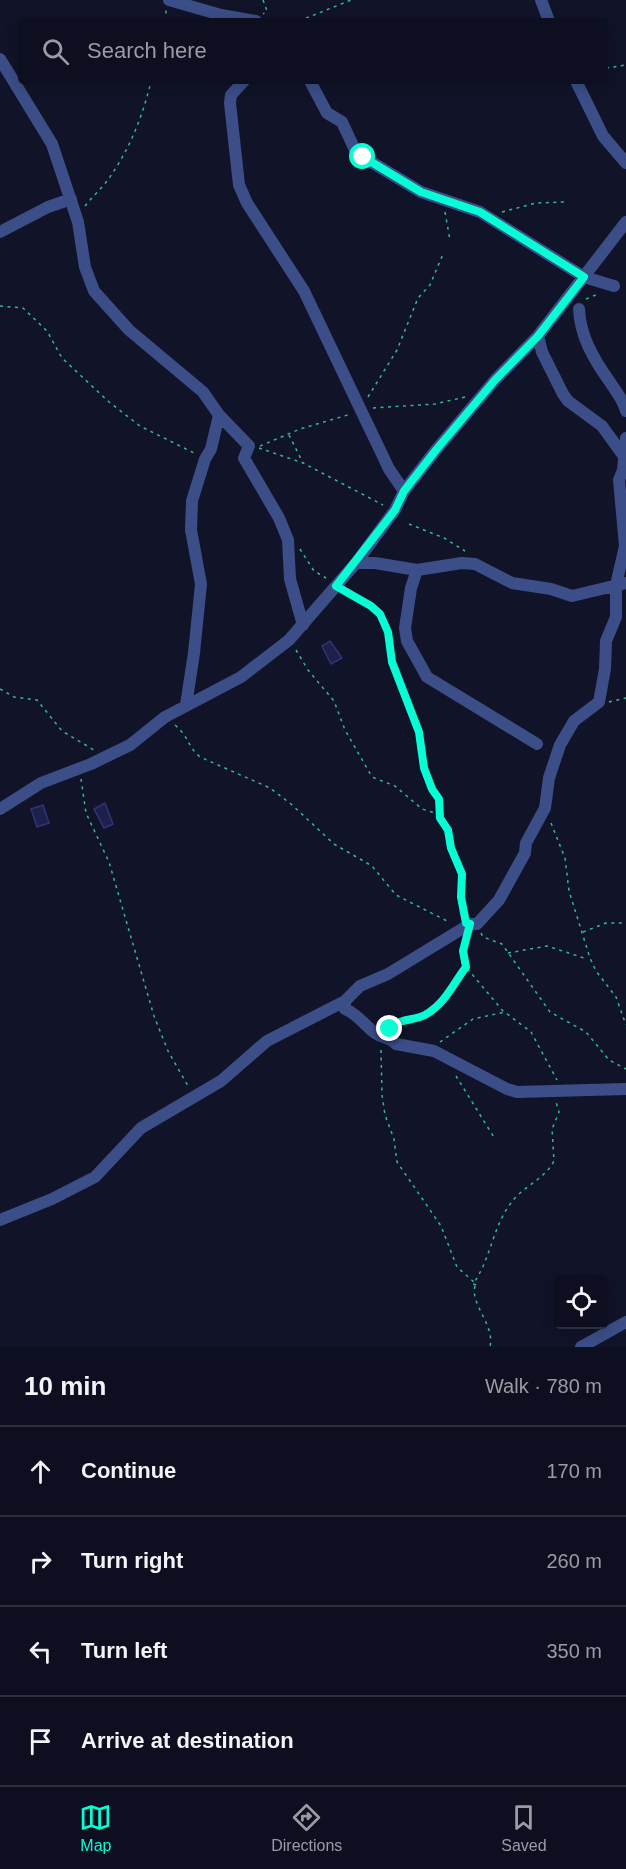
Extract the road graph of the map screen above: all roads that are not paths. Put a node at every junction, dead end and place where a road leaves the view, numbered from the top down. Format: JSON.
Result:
{"nodes":[{"id":1,"x":169,"y":0,"type":"edge"},
{"id":2,"x":541,"y":0,"type":"edge"},
{"id":3,"x":238,"y":18,"type":"edge"},
{"id":4,"x":548,"y":18,"type":"edge"},
{"id":5,"x":0,"y":59,"type":"edge"},
{"id":6,"x":241,"y":84,"type":"edge"},
{"id":7,"x":312,"y":84,"type":"edge"},
{"id":8,"x":577,"y":84,"type":"edge"},
{"id":9,"x":626,"y":163,"type":"edge"},
{"id":10,"x":71,"y":199,"type":"junction"},
{"id":11,"x":626,"y":222,"type":"edge"},
{"id":12,"x":0,"y":232,"type":"edge"},
{"id":13,"x":584,"y":277,"type":"junction"},
{"id":14,"x":614,"y":286,"type":"road end"},
{"id":15,"x":582,"y":304,"type":"road end"},
{"id":16,"x":538,"y":336,"type":"junction"},
{"id":17,"x":626,"y":411,"type":"edge"},
{"id":18,"x":219,"y":415,"type":"junction"},
{"id":19,"x":626,"y":438,"type":"edge"},
{"id":20,"x":623,"y":455,"type":"junction"},
{"id":21,"x":625,"y":472,"type":"edge"},
{"id":22,"x":404,"y":491,"type":"junction"},
{"id":23,"x":356,"y":564,"type":"junction"},
{"id":24,"x":417,"y":570,"type":"junction"},
{"id":25,"x":621,"y":584,"type":"edge"},
{"id":26,"x":303,"y":625,"type":"junction"},
{"id":27,"x":186,"y":705,"type":"junction"},
{"id":28,"x":537,"y":744,"type":"dead end"},
{"id":29,"x":0,"y":809,"type":"edge"},
{"id":30,"x":345,"y":1001,"type":"junction"},
{"id":31,"x":626,"y":1089,"type":"edge"},
{"id":32,"x":0,"y":1220,"type":"edge"},
{"id":33,"x":626,"y":1322,"type":"edge"},
{"id":34,"x":580,"y":1347,"type":"edge"}],
"edges":[{"from":1,"to":3,"type":"street"},
{"from":2,"to":4,"type":"street"},
{"from":5,"to":10,"type":"street"},
{"from":6,"to":22,"type":"street"},
{"from":7,"to":13,"type":"street"},
{"from":8,"to":9,"type":"street"},
{"from":10,"to":12,"type":"street"},
{"from":10,"to":18,"type":"street"},
{"from":11,"to":13,"type":"street"},
{"from":13,"to":14,"type":"street"},
{"from":13,"to":16,"type":"street"},
{"from":15,"to":17,"type":"street"},
{"from":16,"to":20,"type":"street"},
{"from":16,"to":22,"type":"street"},
{"from":18,"to":26,"type":"street"},
{"from":18,"to":27,"type":"street"},
{"from":19,"to":20,"type":"street"},
{"from":20,"to":21,"type":"street"},
{"from":21,"to":25,"type":"street"},
{"from":22,"to":23,"type":"street"},
{"from":23,"to":24,"type":"street"},
{"from":23,"to":26,"type":"street"},
{"from":24,"to":25,"type":"street"},
{"from":24,"to":28,"type":"street"},
{"from":25,"to":30,"type":"street"},
{"from":26,"to":27,"type":"street"},
{"from":27,"to":29,"type":"street"},
{"from":30,"to":31,"type":"street"},
{"from":30,"to":32,"type":"street"},
{"from":33,"to":34,"type":"street"}]}
